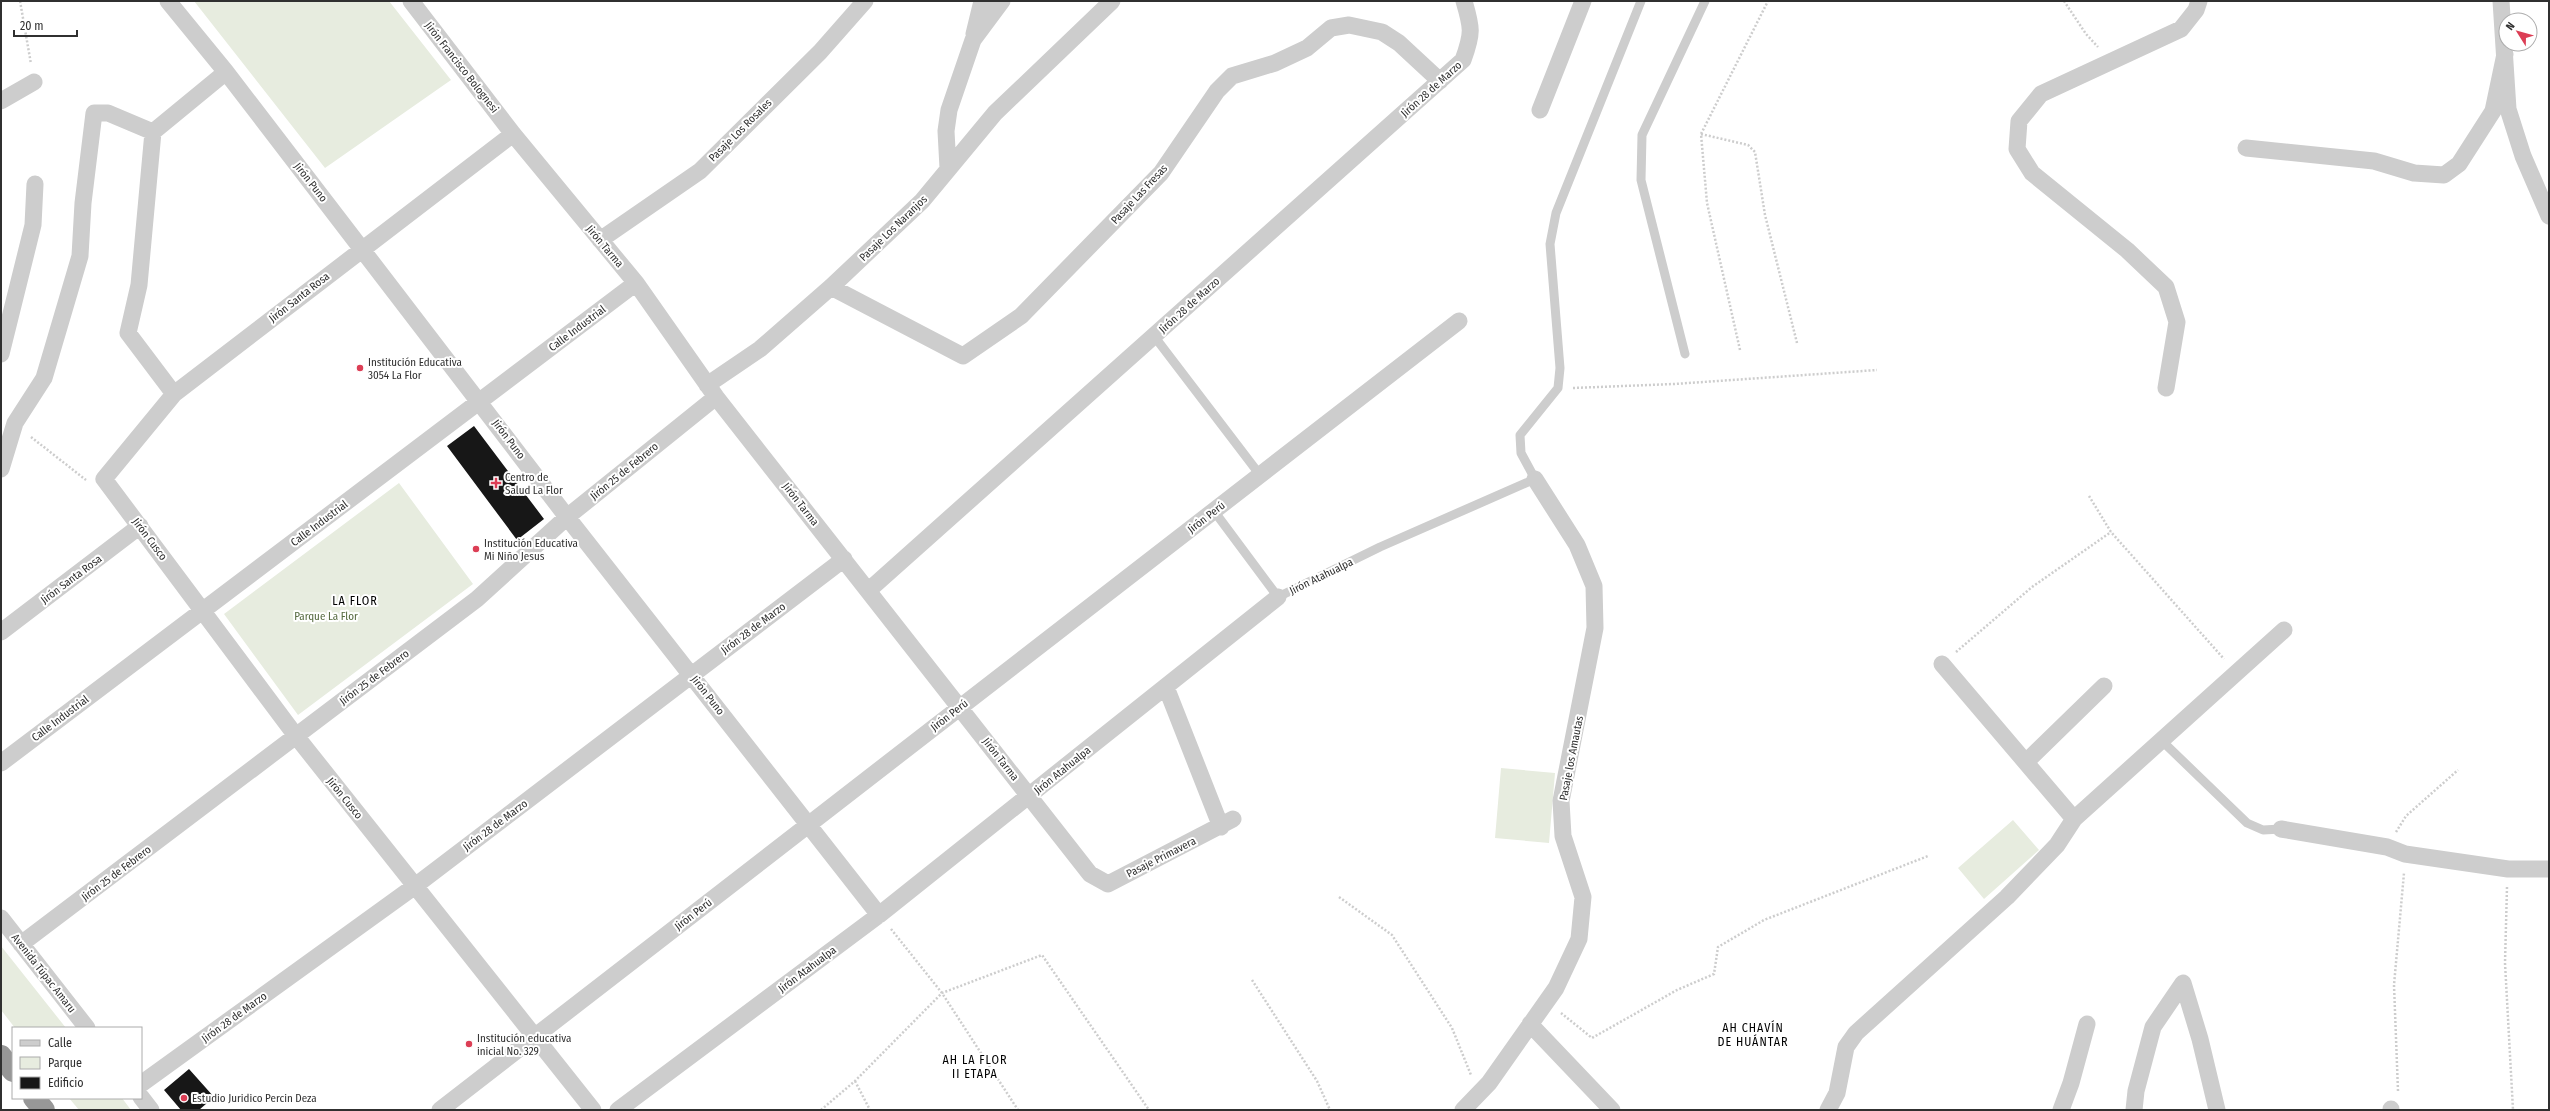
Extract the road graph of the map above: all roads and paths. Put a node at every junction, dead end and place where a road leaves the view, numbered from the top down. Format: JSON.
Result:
{"nodes":[{"id":1,"x":20,"y":1,"type":"edge"},
{"id":2,"x":168,"y":1,"type":"edge"},
{"id":3,"x":411,"y":1,"type":"edge"},
{"id":4,"x":865,"y":1,"type":"edge"},
{"id":5,"x":982,"y":1,"type":"edge"},
{"id":6,"x":1002,"y":1,"type":"edge"},
{"id":7,"x":1112,"y":1,"type":"edge"},
{"id":8,"x":1464,"y":1,"type":"edge"},
{"id":9,"x":1583,"y":1,"type":"edge"},
{"id":10,"x":1641,"y":1,"type":"edge"},
{"id":11,"x":1705,"y":1,"type":"edge"},
{"id":12,"x":1768,"y":1,"type":"edge"},
{"id":13,"x":2064,"y":1,"type":"edge"},
{"id":14,"x":2199,"y":1,"type":"edge"},
{"id":15,"x":2501,"y":1,"type":"edge"},
{"id":16,"x":973,"y":40,"type":"junction"},
{"id":17,"x":2505,"y":54,"type":"junction"},
{"id":18,"x":2117,"y":59,"type":"junction"},
{"id":19,"x":226,"y":72,"type":"junction"},
{"id":20,"x":1440,"y":81,"type":"junction"},
{"id":21,"x":34,"y":82,"type":"joint"},
{"id":22,"x":1,"y":101,"type":"edge"},
{"id":23,"x":1540,"y":110,"type":"dead end"},
{"id":24,"x":153,"y":132,"type":"junction"},
{"id":25,"x":513,"y":134,"type":"junction"},
{"id":26,"x":1701,"y":134,"type":"junction"},
{"id":27,"x":2246,"y":148,"type":"dead end"},
{"id":28,"x":948,"y":168,"type":"junction"},
{"id":29,"x":35,"y":184,"type":"dead end"},
{"id":30,"x":2549,"y":216,"type":"edge"},
{"id":31,"x":600,"y":240,"type":"junction"},
{"id":32,"x":362,"y":248,"type":"junction"},
{"id":33,"x":636,"y":283,"type":"junction"},
{"id":34,"x":831,"y":287,"type":"junction"},
{"id":35,"x":1459,"y":321,"type":"dead end"},
{"id":36,"x":1154,"y":336,"type":"junction"},
{"id":37,"x":1797,"y":343,"type":"dead end"},
{"id":38,"x":1740,"y":350,"type":"dead end"},
{"id":39,"x":1,"y":354,"type":"edge"},
{"id":40,"x":1685,"y":354,"type":"dead end"},
{"id":41,"x":1877,"y":370,"type":"dead end"},
{"id":42,"x":1558,"y":388,"type":"junction"},
{"id":43,"x":2166,"y":388,"type":"dead end"},
{"id":44,"x":712,"y":391,"type":"junction"},
{"id":45,"x":174,"y":394,"type":"junction"},
{"id":46,"x":480,"y":401,"type":"junction"},
{"id":47,"x":15,"y":423,"type":"junction"},
{"id":48,"x":1,"y":469,"type":"edge"},
{"id":49,"x":1260,"y":475,"type":"junction"},
{"id":50,"x":104,"y":479,"type":"junction"},
{"id":51,"x":1535,"y":479,"type":"junction"},
{"id":52,"x":2089,"y":496,"type":"dead end"},
{"id":53,"x":1214,"y":511,"type":"junction"},
{"id":54,"x":568,"y":517,"type":"junction"},
{"id":55,"x":140,"y":526,"type":"junction"},
{"id":56,"x":2111,"y":532,"type":"junction"},
{"id":57,"x":844,"y":559,"type":"junction"},
{"id":58,"x":869,"y":590,"type":"junction"},
{"id":59,"x":1278,"y":597,"type":"junction"},
{"id":60,"x":203,"y":610,"type":"junction"},
{"id":61,"x":2284,"y":630,"type":"dead end"},
{"id":62,"x":1,"y":632,"type":"edge"},
{"id":63,"x":1942,"y":664,"type":"joint"},
{"id":64,"x":2236,"y":672,"type":"junction"},
{"id":65,"x":692,"y":675,"type":"junction"},
{"id":66,"x":2104,"y":686,"type":"dead end"},
{"id":67,"x":1166,"y":687,"type":"junction"},
{"id":68,"x":960,"y":707,"type":"junction"},
{"id":69,"x":296,"y":736,"type":"junction"},
{"id":70,"x":2161,"y":740,"type":"junction"},
{"id":71,"x":2026,"y":762,"type":"junction"},
{"id":72,"x":1,"y":763,"type":"edge"},
{"id":73,"x":2458,"y":770,"type":"dead end"},
{"id":74,"x":1029,"y":796,"type":"junction"},
{"id":75,"x":2074,"y":820,"type":"junction"},
{"id":76,"x":808,"y":825,"type":"junction"},
{"id":77,"x":2281,"y":829,"type":"joint"},
{"id":78,"x":2386,"y":847,"type":"junction"},
{"id":79,"x":2405,"y":854,"type":"junction"},
{"id":80,"x":1928,"y":856,"type":"dead end"},
{"id":81,"x":2508,"y":869,"type":"junction"},
{"id":82,"x":2549,"y":869,"type":"edge"},
{"id":83,"x":1090,"y":874,"type":"joint"},
{"id":84,"x":415,"y":886,"type":"junction"},
{"id":85,"x":1339,"y":897,"type":"dead end"},
{"id":86,"x":879,"y":915,"type":"junction"},
{"id":87,"x":1,"y":918,"type":"edge"},
{"id":88,"x":21,"y":944,"type":"junction"},
{"id":89,"x":1252,"y":980,"type":"dead end"},
{"id":90,"x":942,"y":994,"type":"junction"},
{"id":91,"x":1546,"y":1002,"type":"junction"},
{"id":92,"x":1530,"y":1024,"type":"junction"},
{"id":93,"x":2087,"y":1024,"type":"dead end"},
{"id":94,"x":86,"y":1027,"type":"edge"},
{"id":95,"x":535,"y":1036,"type":"junction"},
{"id":96,"x":1,"y":1056,"type":"edge"},
{"id":97,"x":12,"y":1070,"type":"edge"},
{"id":98,"x":855,"y":1081,"type":"junction"},
{"id":99,"x":142,"y":1083,"type":"edge"},
{"id":100,"x":1479,"y":1094,"type":"junction"},
{"id":101,"x":142,"y":1098,"type":"edge"},
{"id":102,"x":35,"y":1099,"type":"edge"},
{"id":103,"x":44,"y":1110,"type":"edge"},
{"id":104,"x":151,"y":1110,"type":"edge"},
{"id":105,"x":440,"y":1110,"type":"edge"},
{"id":106,"x":593,"y":1110,"type":"edge"},
{"id":107,"x":618,"y":1110,"type":"edge"},
{"id":108,"x":821,"y":1110,"type":"edge"},
{"id":109,"x":870,"y":1110,"type":"edge"},
{"id":110,"x":1018,"y":1110,"type":"edge"},
{"id":111,"x":1149,"y":1110,"type":"edge"},
{"id":112,"x":1330,"y":1110,"type":"edge"},
{"id":113,"x":1463,"y":1110,"type":"edge"},
{"id":114,"x":1612,"y":1110,"type":"edge"},
{"id":115,"x":1828,"y":1110,"type":"edge"},
{"id":116,"x":2061,"y":1110,"type":"edge"},
{"id":117,"x":2134,"y":1110,"type":"edge"},
{"id":118,"x":2217,"y":1110,"type":"edge"},
{"id":119,"x":2391,"y":1110,"type":"edge"},
{"id":120,"x":2513,"y":1110,"type":"edge"}],
"edges":[{"from":1,"to":21,"type":"path"},
{"from":2,"to":19,"type":"street","name":"Jirón Puno"},
{"from":3,"to":25,"type":"street","name":"Jirón Francisco Bolognesi"},
{"from":4,"to":31,"type":"street","name":"Pasaje Los Rosales"},
{"from":5,"to":16,"type":"street"},
{"from":6,"to":16,"type":"street"},
{"from":7,"to":28,"type":"street","name":"Pasaje Los Naranjos"},
{"from":8,"to":20,"type":"street","name":"Jirón 28 de Marzo"},
{"from":9,"to":23,"type":"street"},
{"from":10,"to":42,"type":"lane"},
{"from":11,"to":40,"type":"lane"},
{"from":12,"to":26,"type":"path"},
{"from":13,"to":18,"type":"path"},
{"from":14,"to":18,"type":"street"},
{"from":15,"to":17,"type":"street"},
{"from":16,"to":28,"type":"street"},
{"from":17,"to":27,"type":"street"},
{"from":17,"to":30,"type":"street"},
{"from":18,"to":43,"type":"street"},
{"from":19,"to":24,"type":"street"},
{"from":19,"to":32,"type":"street","name":"Jirón Puno"},
{"from":20,"to":34,"type":"street","name":"Pasaje Las Fresas"},
{"from":20,"to":36,"type":"street","name":"Jirón 28 de Marzo"},
{"from":21,"to":22,"type":"street"},
{"from":24,"to":45,"type":"street"},
{"from":24,"to":47,"type":"street"},
{"from":25,"to":31,"type":"street","name":"Jirón Tarma"},
{"from":25,"to":32,"type":"street","name":"Jirón Santa Rosa"},
{"from":26,"to":37,"type":"path"},
{"from":26,"to":38,"type":"path"},
{"from":28,"to":34,"type":"street","name":"Pasaje Los Naranjos"},
{"from":29,"to":39,"type":"street"},
{"from":31,"to":33,"type":"street","name":"Jirón Tarma"},
{"from":32,"to":45,"type":"street","name":"Jirón Santa Rosa"},
{"from":32,"to":46,"type":"street","name":"Jirón Puno"},
{"from":33,"to":44,"type":"street","name":"Jirón Tarma"},
{"from":33,"to":46,"type":"street","name":"Calle Industrial"},
{"from":34,"to":44,"type":"street","name":"Pasaje Los Naranjos"},
{"from":35,"to":49,"type":"street","name":"Jirón Perú"},
{"from":36,"to":49,"type":"lane"},
{"from":36,"to":58,"type":"street","name":"Jirón 28 de Marzo"},
{"from":41,"to":42,"type":"path"},
{"from":42,"to":51,"type":"lane"},
{"from":44,"to":54,"type":"street","name":"Jirón 25 de Febrero"},
{"from":44,"to":57,"type":"street","name":"Jirón Tarma"},
{"from":45,"to":50,"type":"street","name":"Jirón Santa Rosa"},
{"from":46,"to":54,"type":"street","name":"Jirón Puno"},
{"from":46,"to":60,"type":"street","name":"Calle Industrial"},
{"from":47,"to":48,"type":"street"},
{"from":47,"to":50,"type":"path"},
{"from":49,"to":53,"type":"street","name":"Jirón Perú"},
{"from":50,"to":55,"type":"street","name":"Jirón Cusco"},
{"from":51,"to":59,"type":"lane","name":"Jirón Atahualpa"},
{"from":51,"to":91,"type":"street","name":"Pasaje los Amautas"},
{"from":52,"to":56,"type":"path"},
{"from":53,"to":59,"type":"lane"},
{"from":53,"to":68,"type":"street","name":"Jirón Perú"},
{"from":54,"to":65,"type":"street","name":"Jirón Puno"},
{"from":54,"to":69,"type":"street","name":"Jirón 25 de Febrero"},
{"from":55,"to":60,"type":"street","name":"Jirón Cusco"},
{"from":55,"to":62,"type":"street","name":"Jirón Santa Rosa"},
{"from":56,"to":63,"type":"path"},
{"from":56,"to":64,"type":"path"},
{"from":57,"to":58,"type":"street","name":"Jirón Tarma"},
{"from":57,"to":65,"type":"street","name":"Jirón 28 de Marzo"},
{"from":58,"to":68,"type":"street","name":"Jirón Tarma"},
{"from":59,"to":67,"type":"street","name":"Jirón Atahualpa"},
{"from":60,"to":69,"type":"street","name":"Jirón Cusco"},
{"from":60,"to":72,"type":"street","name":"Calle Industrial"},
{"from":61,"to":64,"type":"street"},
{"from":63,"to":71,"type":"street"},
{"from":64,"to":70,"type":"street"},
{"from":65,"to":76,"type":"street","name":"Jirón Puno"},
{"from":65,"to":84,"type":"street","name":"Jirón 28 de Marzo"},
{"from":66,"to":71,"type":"street"},
{"from":67,"to":74,"type":"street","name":"Jirón Atahualpa"},
{"from":67,"to":83,"type":"street","name":"Pasaje Primavera"},
{"from":68,"to":74,"type":"street","name":"Jirón Tarma"},
{"from":68,"to":76,"type":"street","name":"Jirón Perú"},
{"from":69,"to":84,"type":"street","name":"Jirón Cusco"},
{"from":69,"to":88,"type":"street","name":"Jirón 25 de Febrero"},
{"from":70,"to":75,"type":"street"},
{"from":70,"to":77,"type":"lane"},
{"from":71,"to":75,"type":"street"},
{"from":73,"to":78,"type":"path"},
{"from":74,"to":83,"type":"street","name":"Jirón Tarma"},
{"from":74,"to":86,"type":"street","name":"Jirón Atahualpa"},
{"from":75,"to":115,"type":"street"},
{"from":76,"to":86,"type":"street","name":"Jirón Puno"},
{"from":76,"to":95,"type":"street","name":"Jirón Perú"},
{"from":77,"to":78,"type":"street"},
{"from":78,"to":79,"type":"street"},
{"from":79,"to":81,"type":"street"},
{"from":79,"to":119,"type":"path"},
{"from":80,"to":91,"type":"path"},
{"from":81,"to":82,"type":"street"},
{"from":81,"to":120,"type":"path"},
{"from":84,"to":95,"type":"street","name":"Jirón Cusco"},
{"from":84,"to":99,"type":"street","name":"Jirón 28 de Marzo"},
{"from":85,"to":100,"type":"path"},
{"from":86,"to":90,"type":"path"},
{"from":86,"to":107,"type":"street","name":"Jirón Atahualpa"},
{"from":87,"to":88,"type":"street","name":"Avenida Túpac Amaru"},
{"from":88,"to":94,"type":"street","name":"Avenida Túpac Amaru"},
{"from":89,"to":112,"type":"path"},
{"from":90,"to":98,"type":"path"},
{"from":90,"to":110,"type":"path"},
{"from":90,"to":111,"type":"path"},
{"from":91,"to":92,"type":"street","name":"Pasaje los Amautas"},
{"from":92,"to":100,"type":"street","name":"Pasaje los Amautas"},
{"from":92,"to":114,"type":"street"},
{"from":93,"to":116,"type":"street"},
{"from":95,"to":105,"type":"street","name":"Jirón Perú"},
{"from":95,"to":106,"type":"street","name":"Jirón Cusco"},
{"from":96,"to":97,"type":"highway"},
{"from":98,"to":108,"type":"path"},
{"from":98,"to":109,"type":"path"},
{"from":100,"to":113,"type":"street","name":"Pasaje los Amautas"},
{"from":101,"to":104,"type":"street"},
{"from":102,"to":103,"type":"highway"},
{"from":117,"to":118,"type":"street"}]}
